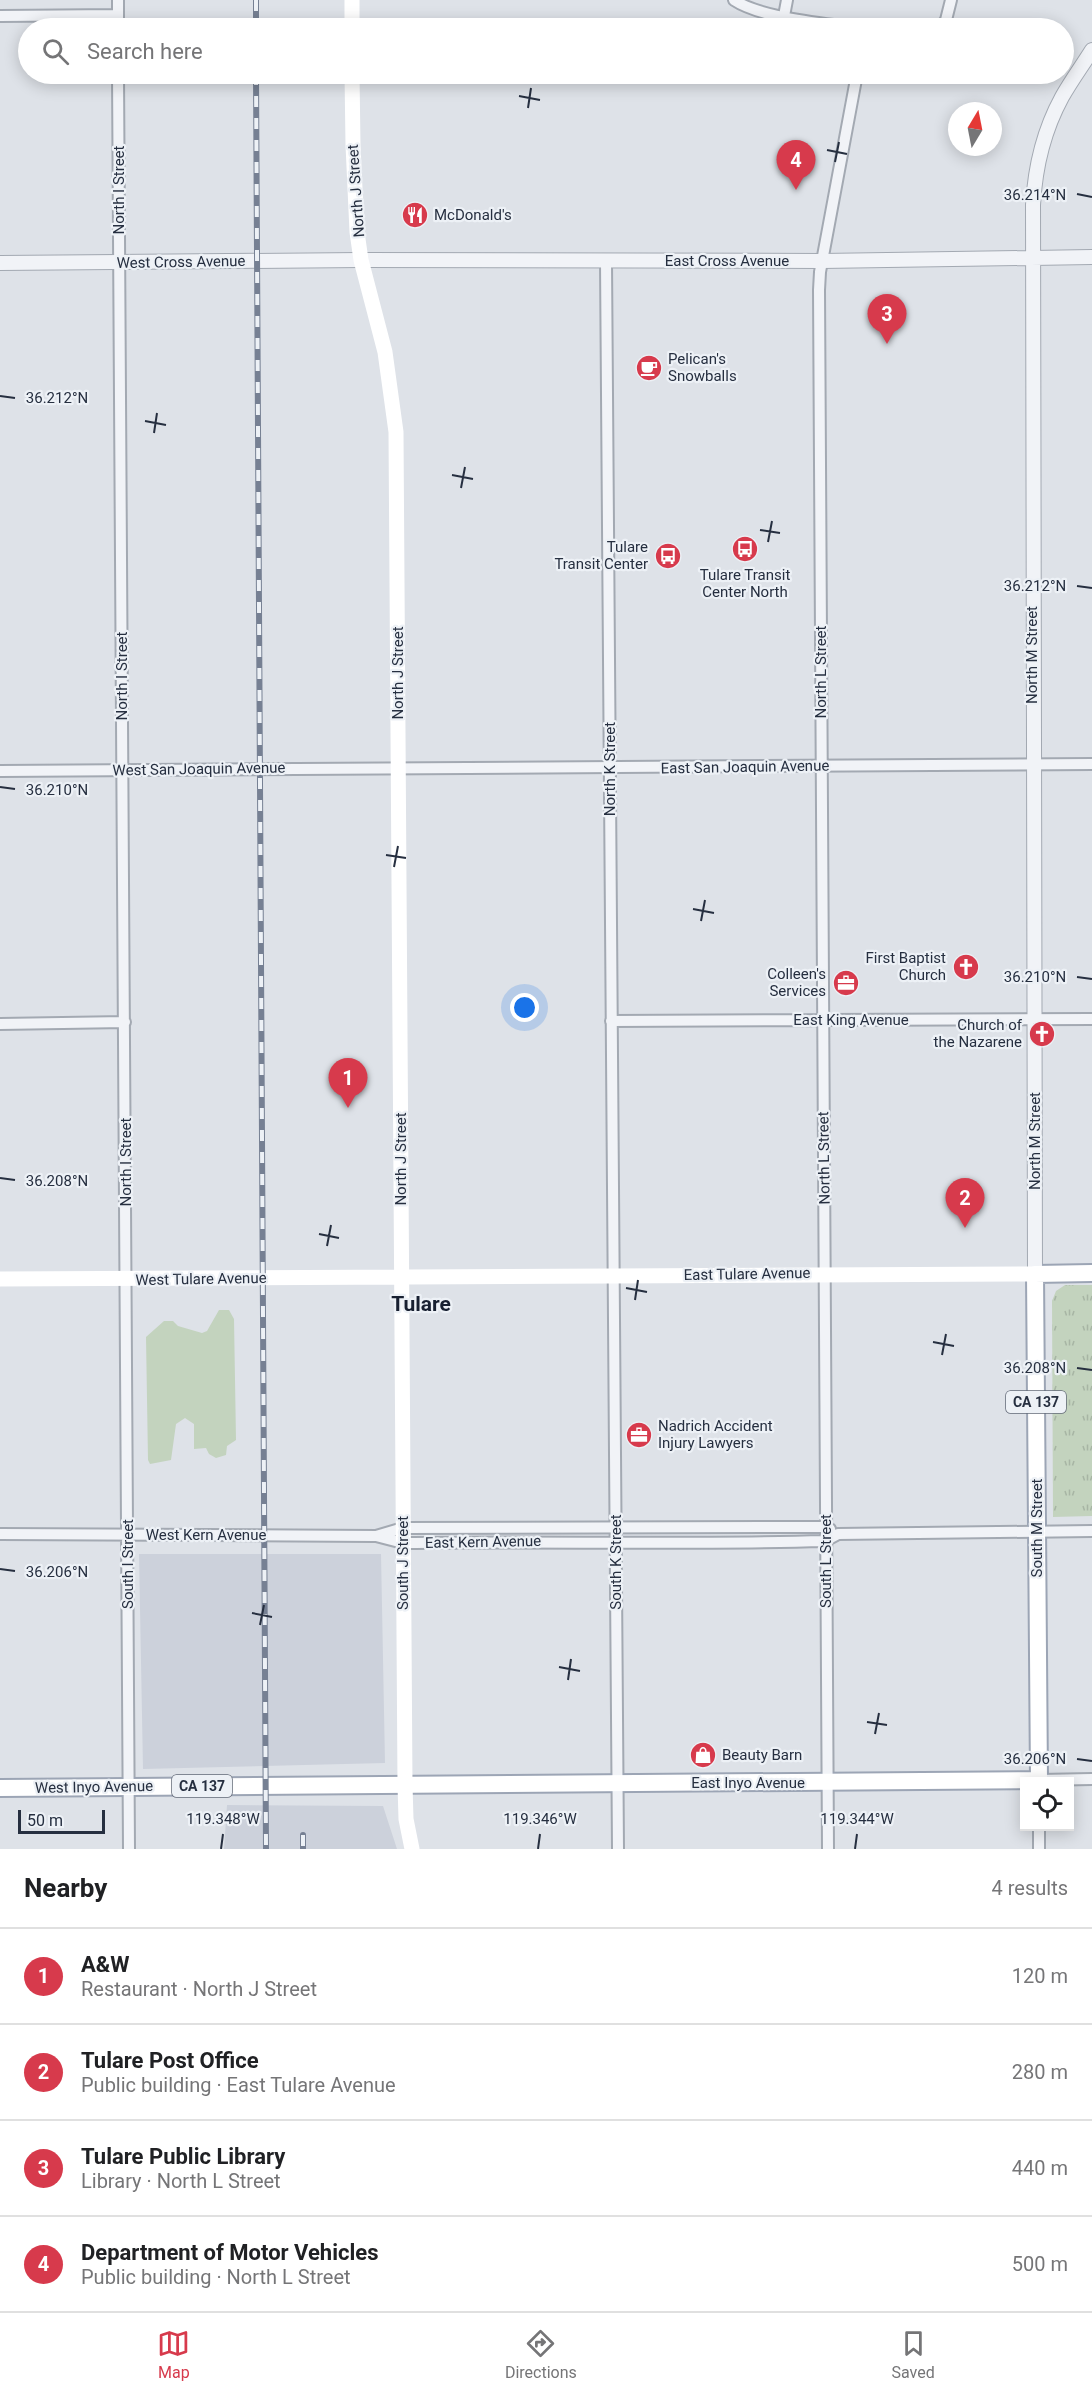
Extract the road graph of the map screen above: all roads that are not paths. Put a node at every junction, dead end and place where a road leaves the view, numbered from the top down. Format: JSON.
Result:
{"nodes":[{"id":1,"x":118,"y":0,"type":"edge"},
{"id":2,"x":352,"y":0,"type":"edge"},
{"id":3,"x":734,"y":0,"type":"edge"},
{"id":4,"x":787,"y":0,"type":"edge"},
{"id":5,"x":951,"y":0,"type":"edge"},
{"id":6,"x":0,"y":15,"type":"edge"},
{"id":7,"x":118,"y":15,"type":"joint"},
{"id":8,"x":784,"y":16,"type":"junction"},
{"id":9,"x":352,"y":18,"type":"edge"},
{"id":10,"x":796,"y":18,"type":"edge"},
{"id":11,"x":946,"y":18,"type":"edge"},
{"id":12,"x":1092,"y":50,"type":"edge"},
{"id":13,"x":1074,"y":79,"type":"edge"},
{"id":14,"x":118,"y":84,"type":"edge"},
{"id":15,"x":352,"y":84,"type":"edge"},
{"id":16,"x":855,"y":84,"type":"edge"},
{"id":17,"x":1071,"y":84,"type":"edge"},
{"id":18,"x":1032,"y":257,"type":"junction"},
{"id":19,"x":1092,"y":257,"type":"edge"},
{"id":20,"x":361,"y":260,"type":"junction"},
{"id":21,"x":822,"y":261,"type":"junction"},
{"id":22,"x":606,"y":262,"type":"junction"},
{"id":23,"x":0,"y":263,"type":"edge"},
{"id":24,"x":119,"y":263,"type":"junction"},
{"id":25,"x":1032,"y":764,"type":"junction"},
{"id":26,"x":1092,"y":764,"type":"edge"},
{"id":27,"x":821,"y":766,"type":"junction"},
{"id":28,"x":610,"y":768,"type":"junction"},
{"id":29,"x":399,"y":769,"type":"junction"},
{"id":30,"x":0,"y":771,"type":"edge"},
{"id":31,"x":124,"y":771,"type":"junction"},
{"id":32,"x":1092,"y":1018,"type":"edge"},
{"id":33,"x":1034,"y":1019,"type":"junction"},
{"id":34,"x":823,"y":1020,"type":"junction"},
{"id":35,"x":611,"y":1021,"type":"junction"},
{"id":36,"x":125,"y":1022,"type":"junction"},
{"id":37,"x":0,"y":1024,"type":"edge"},
{"id":38,"x":1092,"y":1273,"type":"edge"},
{"id":39,"x":825,"y":1274,"type":"junction"},
{"id":40,"x":1035,"y":1274,"type":"junction"},
{"id":41,"x":615,"y":1276,"type":"junction"},
{"id":42,"x":401,"y":1277,"type":"junction"},
{"id":43,"x":0,"y":1279,"type":"edge"},
{"id":44,"x":127,"y":1279,"type":"junction"},
{"id":45,"x":615,"y":1527,"type":"junction"},
{"id":46,"x":825,"y":1527,"type":"junction"},
{"id":47,"x":1037,"y":1531,"type":"junction"},
{"id":48,"x":1092,"y":1531,"type":"edge"},
{"id":49,"x":0,"y":1534,"type":"edge"},
{"id":50,"x":128,"y":1534,"type":"junction"},
{"id":51,"x":838,"y":1534,"type":"junction"},
{"id":52,"x":376,"y":1536,"type":"joint"},
{"id":53,"x":403,"y":1536,"type":"junction"},
{"id":54,"x":825,"y":1541,"type":"junction"},
{"id":55,"x":615,"y":1542,"type":"junction"},
{"id":56,"x":1039,"y":1777,"type":"edge"},
{"id":57,"x":1092,"y":1779,"type":"edge"},
{"id":58,"x":1074,"y":1780,"type":"edge"},
{"id":59,"x":1020,"y":1781,"type":"edge"},
{"id":60,"x":827,"y":1782,"type":"junction"},
{"id":61,"x":618,"y":1784,"type":"junction"},
{"id":62,"x":405,"y":1785,"type":"junction"},
{"id":63,"x":129,"y":1787,"type":"junction"},
{"id":64,"x":0,"y":1788,"type":"edge"},
{"id":65,"x":1039,"y":1831,"type":"edge"},
{"id":66,"x":129,"y":1849,"type":"edge"},
{"id":67,"x":412,"y":1849,"type":"edge"},
{"id":68,"x":618,"y":1849,"type":"edge"},
{"id":69,"x":828,"y":1849,"type":"edge"},
{"id":70,"x":1039,"y":1849,"type":"edge"}],
"edges":[{"from":1,"to":7,"type":"street"},
{"from":2,"to":9,"type":"main road"},
{"from":3,"to":8,"type":"street"},
{"from":4,"to":8,"type":"street"},
{"from":5,"to":11,"type":"street"},
{"from":6,"to":7,"type":"street"},
{"from":8,"to":10,"type":"street"},
{"from":12,"to":13,"type":"street","name":"North M Street"},
{"from":14,"to":24,"type":"street","name":"North I Street"},
{"from":15,"to":20,"type":"main road","name":"North J Street"},
{"from":16,"to":21,"type":"street","name":"North L Street"},
{"from":17,"to":18,"type":"street","name":"North M Street"},
{"from":18,"to":19,"type":"street","name":"East Cross Avenue"},
{"from":18,"to":21,"type":"street","name":"East Cross Avenue"},
{"from":18,"to":25,"type":"street","name":"North M Street"},
{"from":20,"to":22,"type":"street","name":"East Cross Avenue"},
{"from":20,"to":24,"type":"street","name":"West Cross Avenue"},
{"from":20,"to":29,"type":"main road","name":"North J Street"},
{"from":21,"to":22,"type":"street","name":"East Cross Avenue"},
{"from":21,"to":27,"type":"street","name":"North L Street"},
{"from":22,"to":28,"type":"street","name":"North K Street"},
{"from":23,"to":24,"type":"street","name":"West Cross Avenue"},
{"from":24,"to":31,"type":"street","name":"North I Street"},
{"from":25,"to":26,"type":"street","name":"East San Joaquin Avenue"},
{"from":25,"to":27,"type":"street","name":"East San Joaquin Avenue"},
{"from":25,"to":33,"type":"street","name":"North M Street"},
{"from":27,"to":28,"type":"street","name":"East San Joaquin Avenue"},
{"from":27,"to":34,"type":"street","name":"North L Street"},
{"from":28,"to":29,"type":"street","name":"East San Joaquin Avenue"},
{"from":28,"to":35,"type":"street","name":"North K Street"},
{"from":29,"to":31,"type":"street","name":"West San Joaquin Avenue"},
{"from":29,"to":42,"type":"main road","name":"North J Street"},
{"from":30,"to":31,"type":"street","name":"West San Joaquin Avenue"},
{"from":31,"to":36,"type":"street","name":"North I Street"},
{"from":32,"to":33,"type":"street","name":"East King Avenue"},
{"from":33,"to":34,"type":"street","name":"East King Avenue"},
{"from":33,"to":40,"type":"street","name":"North M Street"},
{"from":34,"to":35,"type":"street","name":"East King Avenue"},
{"from":34,"to":39,"type":"street","name":"North L Street"},
{"from":35,"to":41,"type":"street","name":"North K Street"},
{"from":36,"to":37,"type":"street"},
{"from":36,"to":44,"type":"street","name":"North I Street"},
{"from":38,"to":40,"type":"main road","name":"East Tulare Avenue"},
{"from":39,"to":40,"type":"main road","name":"East Tulare Avenue"},
{"from":39,"to":41,"type":"main road","name":"East Tulare Avenue"},
{"from":39,"to":46,"type":"street","name":"South L Street"},
{"from":40,"to":47,"type":"main road","name":"South M Street","number":"CA 137"},
{"from":41,"to":42,"type":"main road","name":"East Tulare Avenue"},
{"from":41,"to":45,"type":"street","name":"South K Street"},
{"from":42,"to":44,"type":"main road","name":"West Tulare Avenue"},
{"from":42,"to":53,"type":"main road","name":"South J Street"},
{"from":43,"to":44,"type":"main road","name":"West Tulare Avenue"},
{"from":44,"to":50,"type":"street","name":"South I Street"},
{"from":45,"to":46,"type":"street","name":"East Kern Avenue"},
{"from":45,"to":53,"type":"street","name":"East Kern Avenue"},
{"from":45,"to":55,"type":"street","name":"South K Street"},
{"from":46,"to":51,"type":"street","name":"East Kern Avenue"},
{"from":46,"to":54,"type":"street","name":"South L Street"},
{"from":47,"to":48,"type":"street","name":"East Kern Avenue"},
{"from":47,"to":51,"type":"street","name":"East Kern Avenue"},
{"from":47,"to":56,"type":"main road","name":"South M Street","number":"CA 137"},
{"from":49,"to":50,"type":"street","name":"West Kern Avenue"},
{"from":50,"to":52,"type":"street","name":"West Kern Avenue"},
{"from":50,"to":63,"type":"street","name":"South I Street"},
{"from":51,"to":54,"type":"street","name":"East Kern Avenue"},
{"from":52,"to":53,"type":"street","name":"East Kern Avenue"},
{"from":53,"to":55,"type":"street","name":"East Kern Avenue"},
{"from":53,"to":62,"type":"main road","name":"South J Street"},
{"from":54,"to":55,"type":"street","name":"East Kern Avenue"},
{"from":54,"to":60,"type":"street","name":"South L Street"},
{"from":55,"to":61,"type":"street","name":"South K Street"},
{"from":57,"to":58,"type":"street","name":"East Inyo Avenue"},
{"from":59,"to":60,"type":"main road","name":"East Inyo Avenue","number":"CA 137"},
{"from":60,"to":61,"type":"main road","name":"East Inyo Avenue","number":"CA 137"},
{"from":60,"to":69,"type":"street","name":"South L Street"},
{"from":61,"to":62,"type":"main road","name":"East Inyo Avenue","number":"CA 137"},
{"from":61,"to":68,"type":"street","name":"South K Street"},
{"from":62,"to":63,"type":"main road","name":"West Inyo Avenue","number":"CA 137"},
{"from":62,"to":67,"type":"main road","name":"South J Street"},
{"from":63,"to":64,"type":"main road","name":"West Inyo Avenue","number":"CA 137"},
{"from":63,"to":66,"type":"street","name":"South I Street"},
{"from":65,"to":70,"type":"street"}]}
